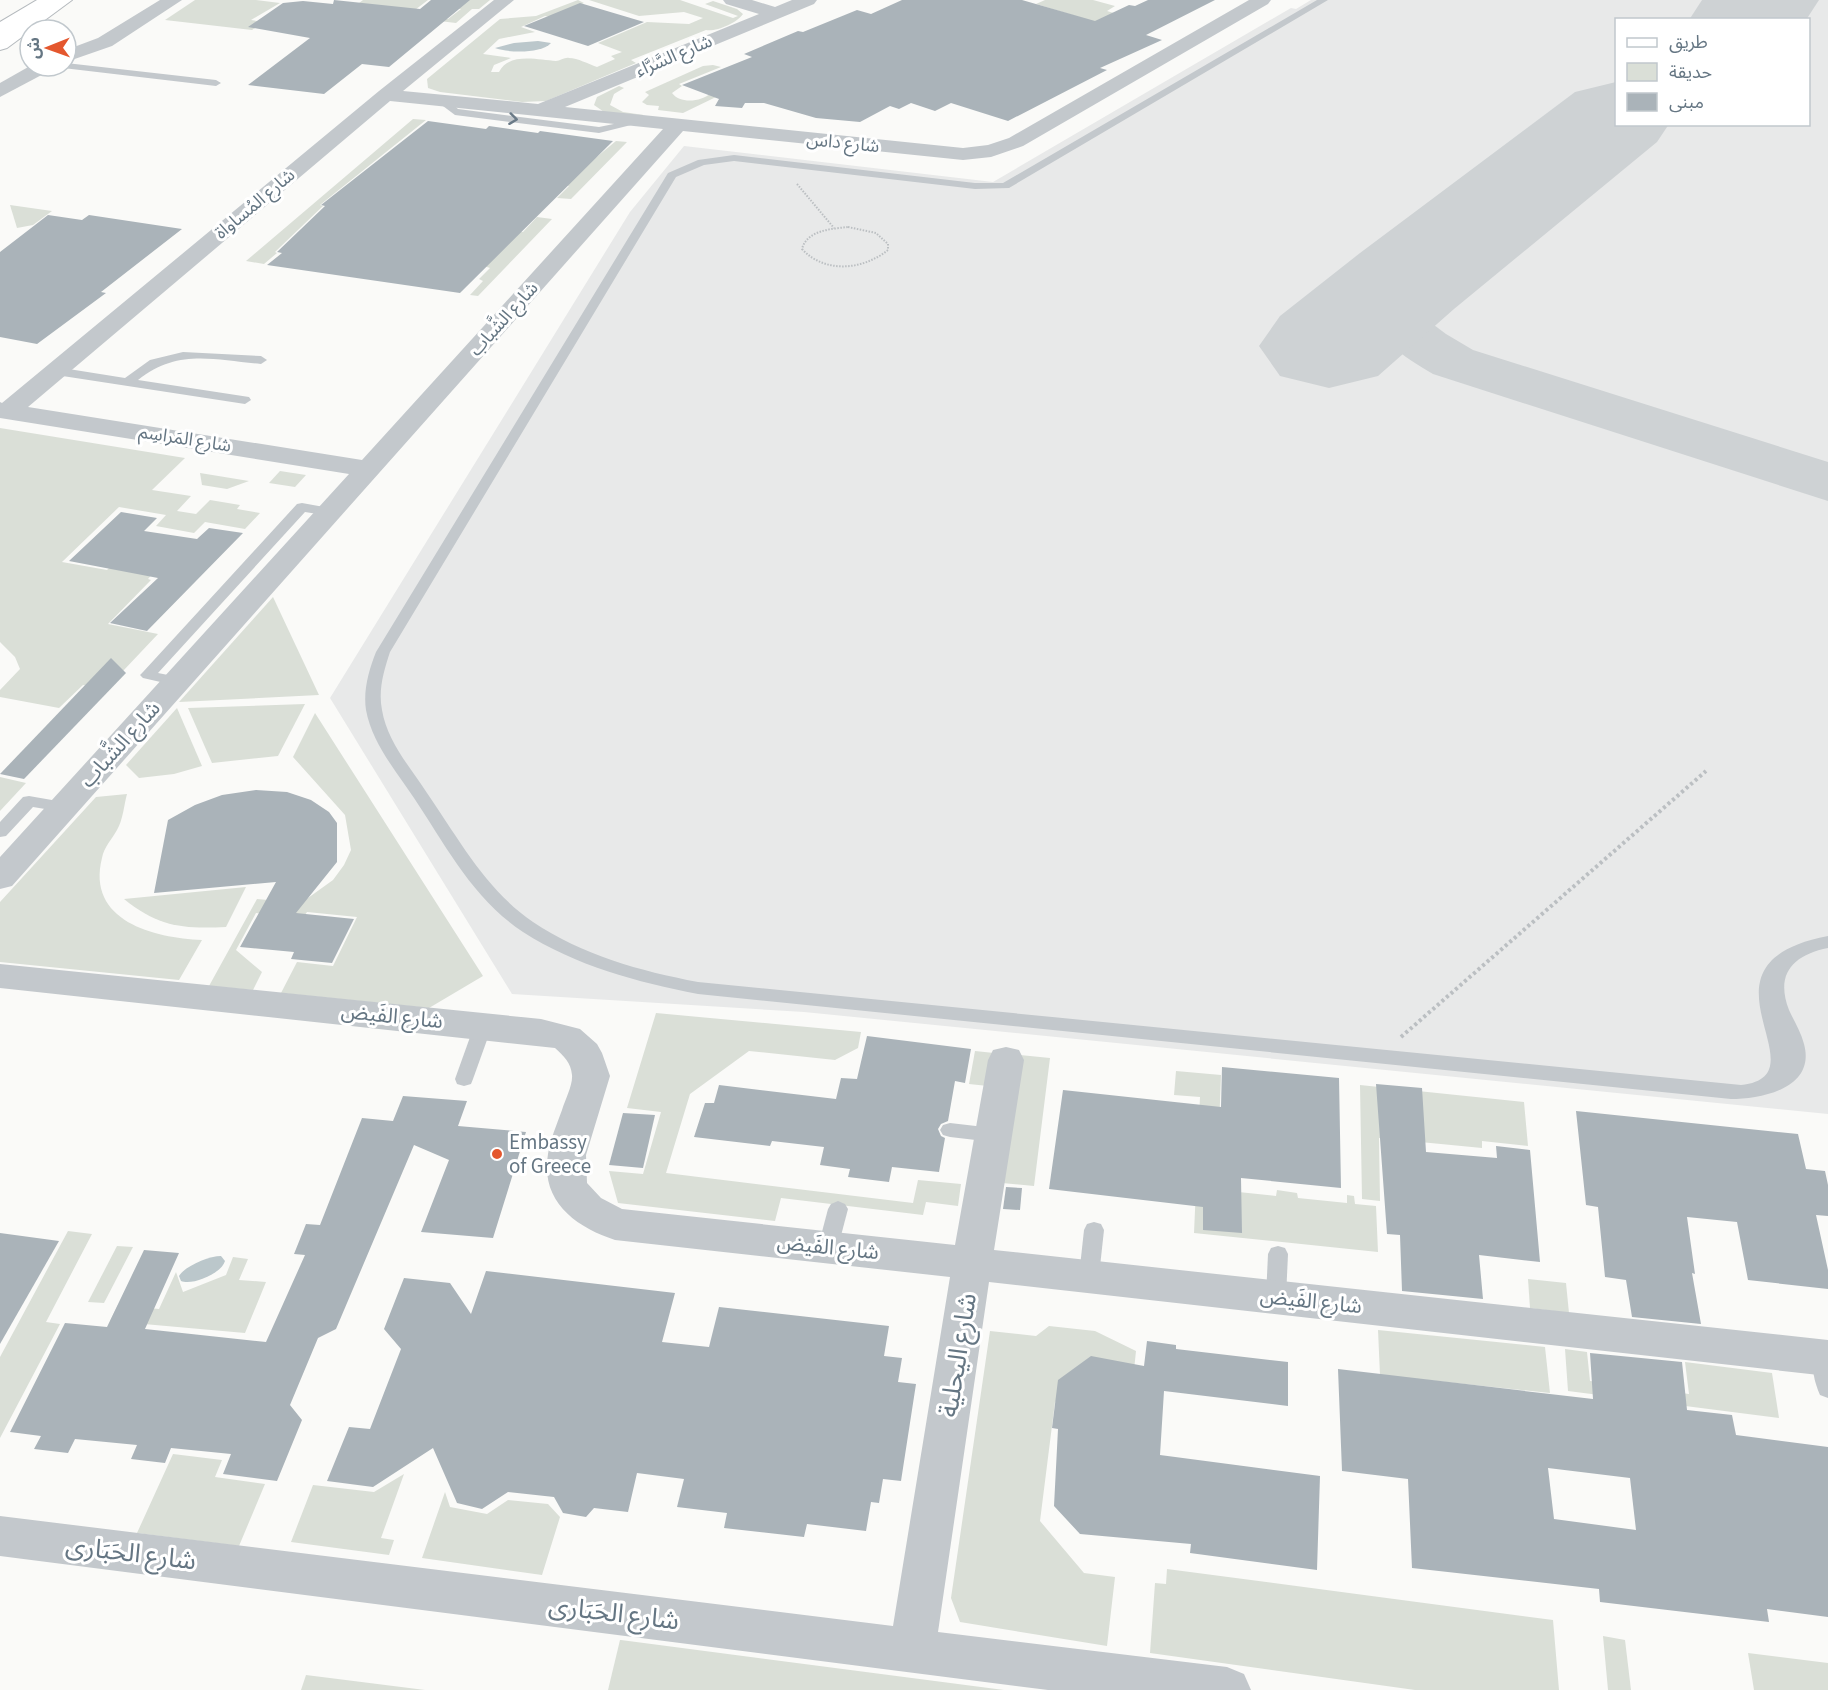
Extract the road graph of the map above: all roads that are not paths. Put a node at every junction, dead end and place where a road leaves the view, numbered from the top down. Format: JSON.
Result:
{"nodes":[{"id":1,"x":50,"y":0,"type":"edge"},
{"id":2,"x":63,"y":0,"type":"edge"},
{"id":3,"x":174,"y":0,"type":"edge"},
{"id":4,"x":505,"y":0,"type":"edge"},
{"id":5,"x":732,"y":0,"type":"edge"},
{"id":6,"x":808,"y":0,"type":"edge"},
{"id":7,"x":1262,"y":0,"type":"edge"},
{"id":8,"x":1323,"y":0,"type":"edge"},
{"id":9,"x":776,"y":14,"type":"junction"},
{"id":10,"x":0,"y":30,"type":"edge"},
{"id":11,"x":0,"y":44,"type":"edge"},
{"id":12,"x":78,"y":52,"type":"edge"},
{"id":13,"x":78,"y":67,"type":"edge"},
{"id":14,"x":24,"y":78,"type":"edge"},
{"id":15,"x":216,"y":83,"type":"dead end"},
{"id":16,"x":0,"y":92,"type":"edge"},
{"id":17,"x":386,"y":95,"type":"junction"},
{"id":18,"x":443,"y":101,"type":"junction"},
{"id":19,"x":539,"y":111,"type":"junction"},
{"id":20,"x":638,"y":122,"type":"junction"},
{"id":21,"x":677,"y":126,"type":"junction"},
{"id":22,"x":261,"y":360,"type":"dead end"},
{"id":23,"x":56,"y":371,"type":"junction"},
{"id":24,"x":127,"y":382,"type":"junction"},
{"id":25,"x":245,"y":400,"type":"dead end"},
{"id":26,"x":4,"y":411,"type":"edge"},
{"id":27,"x":369,"y":469,"type":"junction"},
{"id":28,"x":63,"y":807,"type":"junction"},
{"id":29,"x":0,"y":832,"type":"edge"},
{"id":30,"x":0,"y":878,"type":"edge"},
{"id":31,"x":1828,"y":942,"type":"edge"},
{"id":32,"x":0,"y":976,"type":"edge"},
{"id":33,"x":483,"y":1026,"type":"junction"},
{"id":34,"x":1006,"y":1060,"type":"dead end"},
{"id":35,"x":464,"y":1079,"type":"dead end"},
{"id":36,"x":950,"y":1130,"type":"dead end"},
{"id":37,"x":993,"y":1136,"type":"junction"},
{"id":38,"x":838,"y":1209,"type":"dead end"},
{"id":39,"x":1094,"y":1230,"type":"dead end"},
{"id":40,"x":828,"y":1247,"type":"junction"},
{"id":41,"x":1278,"y":1254,"type":"dead end"},
{"id":42,"x":972,"y":1263,"type":"junction"},
{"id":43,"x":1089,"y":1276,"type":"junction"},
{"id":44,"x":1276,"y":1297,"type":"junction"},
{"id":45,"x":1826,"y":1368,"type":"edge"},
{"id":46,"x":0,"y":1536,"type":"edge"},
{"id":47,"x":912,"y":1651,"type":"junction"},
{"id":48,"x":1227,"y":1690,"type":"edge"}],
"edges":[{"from":1,"to":10,"type":"main road"},
{"from":2,"to":11,"type":"main road"},
{"from":3,"to":12,"type":"street"},
{"from":4,"to":17,"type":"street","name":"شارع المُساواة"},
{"from":5,"to":9,"type":"street"},
{"from":6,"to":9,"type":"street","name":"شارع السَّرَّاء"},
{"from":7,"to":21,"type":"street","name":"شارع داس"},
{"from":8,"to":31,"type":"lane"},
{"from":9,"to":19,"type":"street","name":"شارع السَّرَّاء"},
{"from":13,"to":15,"type":"lane"},
{"from":14,"to":16,"type":"street"},
{"from":17,"to":18,"type":"street","name":"شارع داس"},
{"from":17,"to":23,"type":"street","name":"شارع المُساواة"},
{"from":18,"to":19,"type":"street","name":"شارع داس"},
{"from":18,"to":20,"type":"lane","one_way":true},
{"from":19,"to":20,"type":"street","name":"شارع داس"},
{"from":20,"to":21,"type":"street","name":"شارع داس"},
{"from":21,"to":27,"type":"street","name":"شارع الشَّباب"},
{"from":22,"to":24,"type":"lane"},
{"from":23,"to":24,"type":"lane"},
{"from":23,"to":26,"type":"street","name":"شارع المُساواة"},
{"from":24,"to":25,"type":"lane"},
{"from":26,"to":27,"type":"street","name":"شارع المَراسِم"},
{"from":27,"to":28,"type":"street","name":"شارع الشَّباب"},
{"from":28,"to":29,"type":"lane","name":"شارع الشَّباب"},
{"from":28,"to":30,"type":"street","name":"شارع الشَّباب"},
{"from":32,"to":33,"type":"street","name":"شارع الفَيض"},
{"from":33,"to":35,"type":"lane"},
{"from":33,"to":40,"type":"street","name":"شارع الفَيض"},
{"from":34,"to":37,"type":"street","name":"شارع اليحلية"},
{"from":36,"to":37,"type":"lane"},
{"from":37,"to":42,"type":"street","name":"شارع اليحلية"},
{"from":38,"to":40,"type":"lane"},
{"from":39,"to":43,"type":"lane"},
{"from":40,"to":42,"type":"street","name":"شارع الفَيض"},
{"from":41,"to":44,"type":"lane"},
{"from":42,"to":43,"type":"street","name":"شارع الفَيض"},
{"from":42,"to":47,"type":"street","name":"شارع اليحلية"},
{"from":43,"to":44,"type":"street","name":"شارع الفَيض"},
{"from":44,"to":45,"type":"street","name":"شارع الفَيض"},
{"from":46,"to":47,"type":"street","name":"شارع الحَبَارى"},
{"from":47,"to":48,"type":"street","name":"شارع الحَبَارى"}]}
